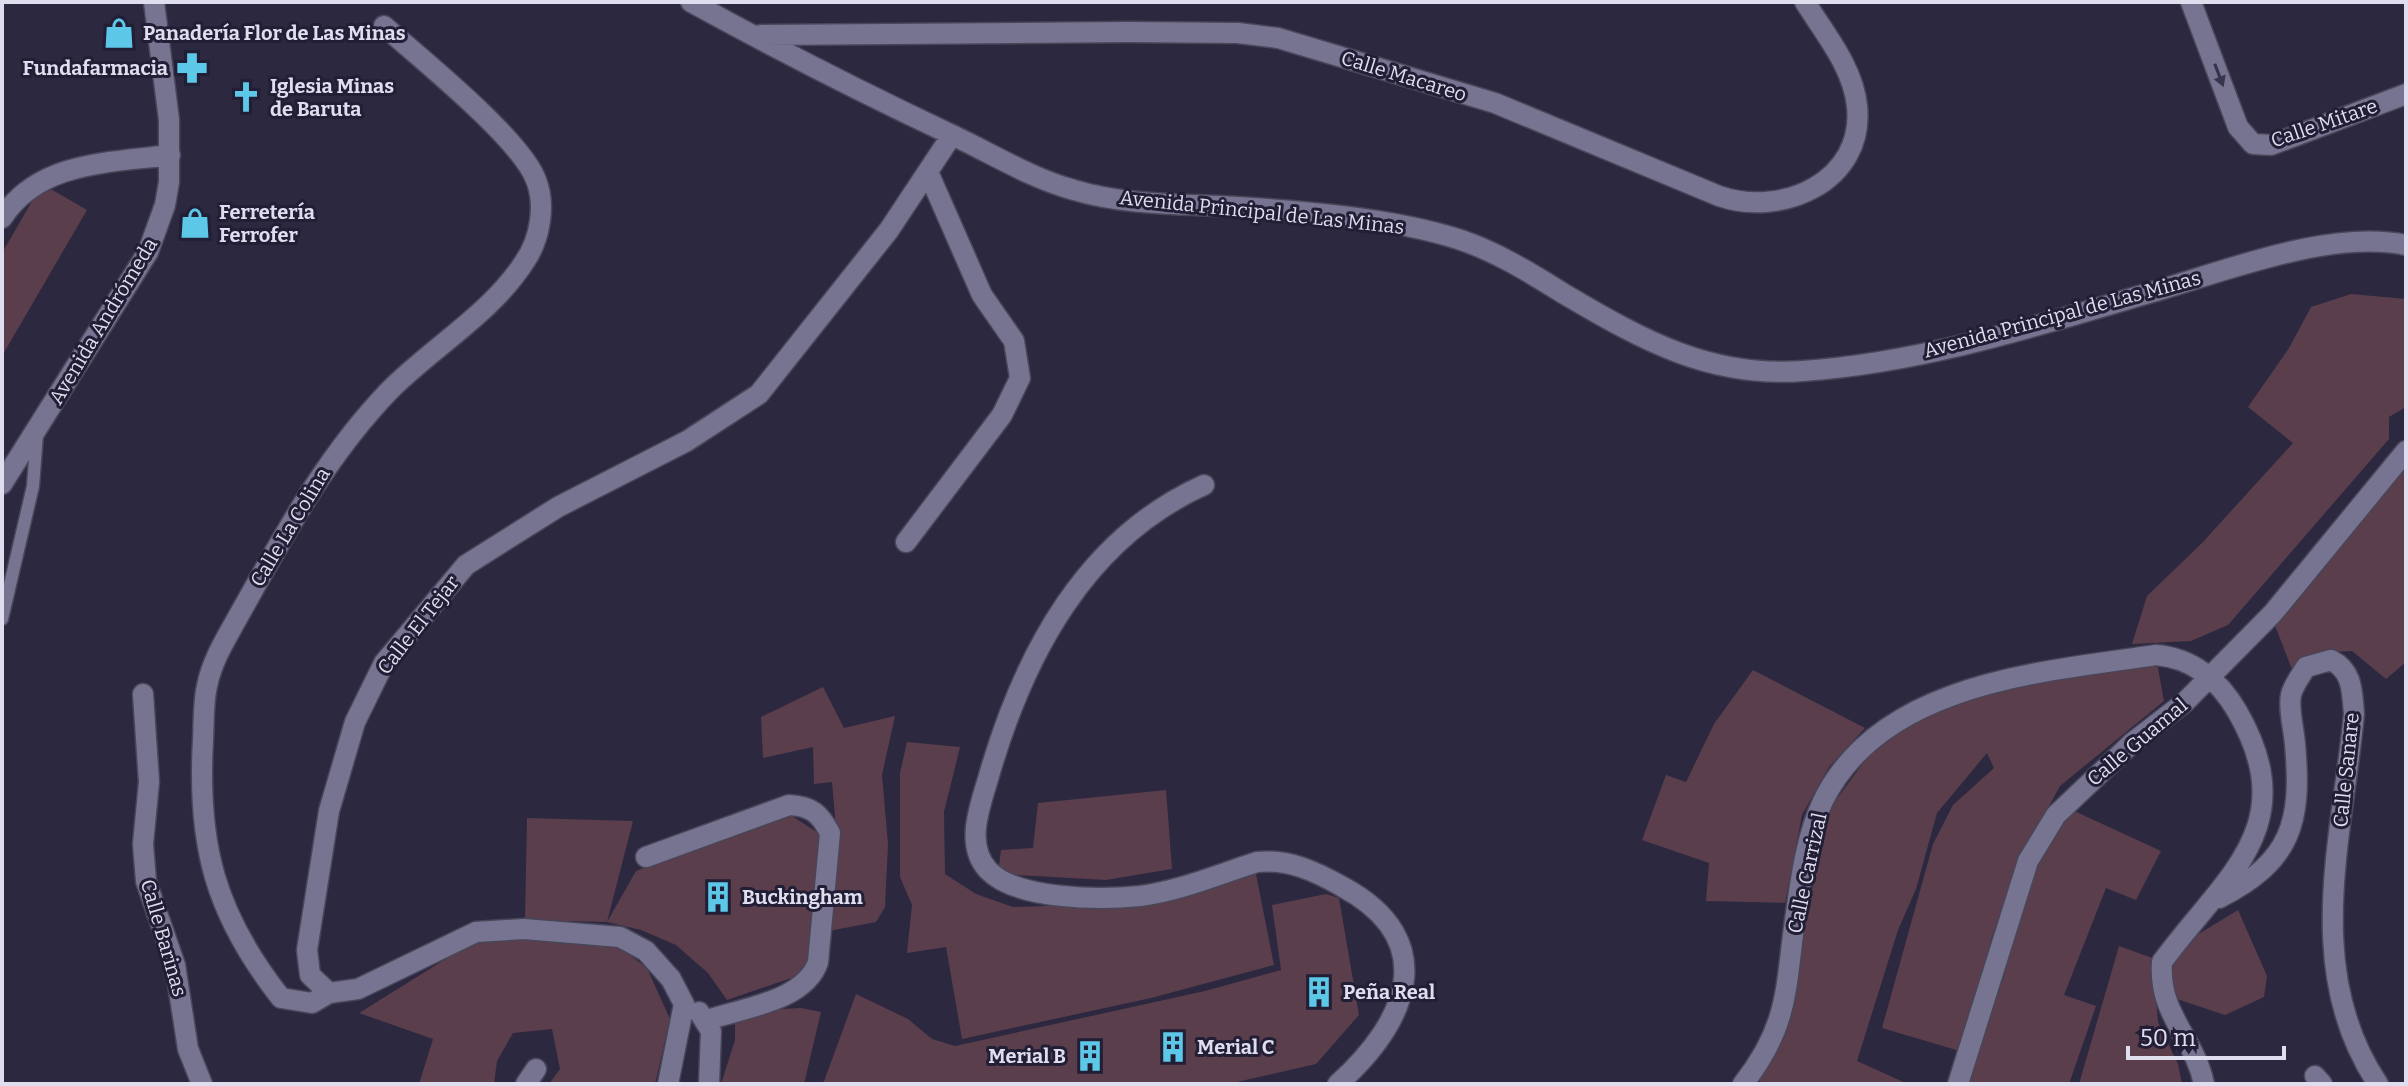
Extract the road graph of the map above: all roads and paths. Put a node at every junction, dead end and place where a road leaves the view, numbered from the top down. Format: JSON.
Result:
{"nodes":[{"id":1,"x":154,"y":2,"type":"edge"},
{"id":2,"x":691,"y":2,"type":"edge"},
{"id":3,"x":1805,"y":2,"type":"edge"},
{"id":4,"x":2191,"y":2,"type":"edge"},
{"id":5,"x":384,"y":26,"type":"dead end"},
{"id":6,"x":757,"y":35,"type":"junction"},
{"id":7,"x":2406,"y":94,"type":"edge"},
{"id":8,"x":952,"y":135,"type":"junction"},
{"id":9,"x":170,"y":155,"type":"junction"},
{"id":10,"x":928,"y":172,"type":"junction"},
{"id":11,"x":2,"y":218,"type":"edge"},
{"id":12,"x":2406,"y":245,"type":"edge"},
{"id":13,"x":38,"y":429,"type":"junction"},
{"id":14,"x":2406,"y":451,"type":"edge"},
{"id":15,"x":2,"y":484,"type":"edge"},
{"id":16,"x":1204,"y":485,"type":"dead end"},
{"id":17,"x":906,"y":542,"type":"dead end"},
{"id":18,"x":2,"y":619,"type":"edge"},
{"id":19,"x":2209,"y":677,"type":"junction"},
{"id":20,"x":143,"y":694,"type":"dead end"},
{"id":21,"x":646,"y":857,"type":"dead end"},
{"id":22,"x":2215,"y":901,"type":"junction"},
{"id":23,"x":329,"y":993,"type":"junction"},
{"id":24,"x":684,"y":1004,"type":"junction"},
{"id":25,"x":707,"y":1020,"type":"junction"},
{"id":26,"x":202,"y":1084,"type":"edge"},
{"id":27,"x":668,"y":1084,"type":"edge"},
{"id":28,"x":709,"y":1084,"type":"edge"},
{"id":29,"x":1338,"y":1084,"type":"edge"},
{"id":30,"x":1743,"y":1084,"type":"edge"},
{"id":31,"x":1958,"y":1084,"type":"edge"},
{"id":32,"x":2204,"y":1084,"type":"edge"},
{"id":33,"x":2378,"y":1084,"type":"edge"}],
"edges":[{"from":1,"to":9,"type":"street","name":"Avenida Andrómeda"},
{"from":2,"to":6,"type":"street","name":"Avenida Principal de Las Minas"},
{"from":3,"to":6,"type":"street","name":"Calle Macareo"},
{"from":4,"to":7,"type":"street","name":"Calle Mitare","one_way":true},
{"from":5,"to":23,"type":"street","name":"Calle La Colina"},
{"from":6,"to":8,"type":"street","name":"Avenida Principal de Las Minas"},
{"from":8,"to":10,"type":"street","name":"Calle El Tejar"},
{"from":8,"to":12,"type":"street","name":"Avenida Principal de Las Minas"},
{"from":9,"to":11,"type":"street"},
{"from":9,"to":13,"type":"street","name":"Avenida Andrómeda"},
{"from":10,"to":17,"type":"street"},
{"from":10,"to":23,"type":"street","name":"Calle El Tejar"},
{"from":13,"to":15,"type":"street","name":"Avenida Andrómeda"},
{"from":13,"to":18,"type":"lane"},
{"from":14,"to":19,"type":"street","name":"Calle Guamal"},
{"from":16,"to":29,"type":"street"},
{"from":19,"to":22,"type":"street","name":"Calle Carrizal"},
{"from":19,"to":30,"type":"street","name":"Calle Carrizal"},
{"from":19,"to":31,"type":"street","name":"Calle Guamal"},
{"from":20,"to":26,"type":"street","name":"Calle Barinas"},
{"from":21,"to":25,"type":"street"},
{"from":22,"to":32,"type":"street"},
{"from":22,"to":33,"type":"street","name":"Calle Sanare"},
{"from":23,"to":24,"type":"street"},
{"from":24,"to":25,"type":"street"},
{"from":24,"to":27,"type":"street"},
{"from":25,"to":28,"type":"street"}]}
